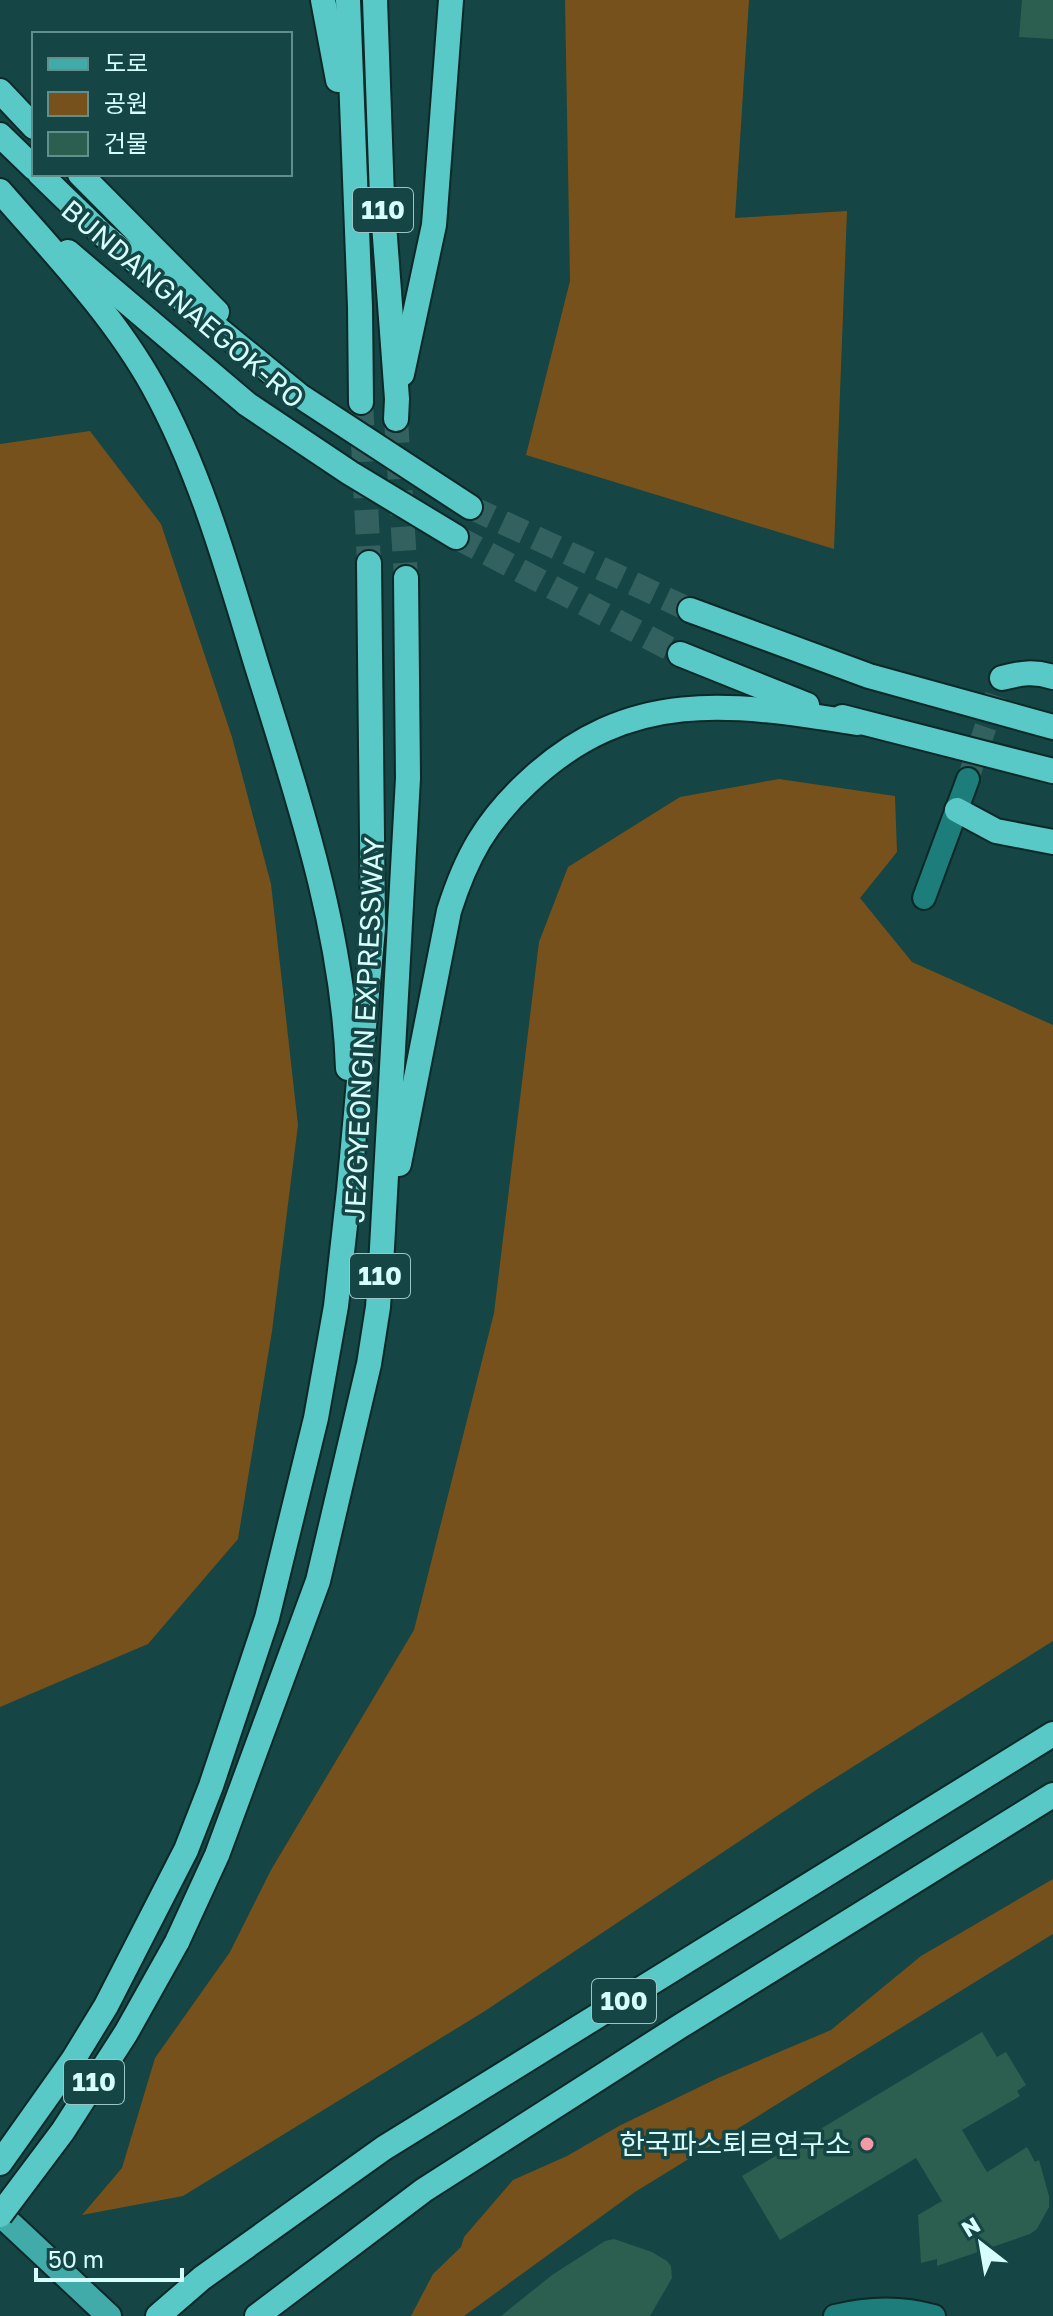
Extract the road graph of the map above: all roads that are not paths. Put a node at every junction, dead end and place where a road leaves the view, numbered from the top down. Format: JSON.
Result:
{"nodes":[{"id":1,"x":323,"y":0,"type":"edge"},
{"id":2,"x":348,"y":0,"type":"edge"},
{"id":3,"x":375,"y":0,"type":"edge"},
{"id":4,"x":451,"y":0,"type":"edge"},
{"id":5,"x":0,"y":91,"type":"edge"},
{"id":6,"x":32,"y":125,"type":"edge"},
{"id":7,"x":0,"y":135,"type":"edge"},
{"id":8,"x":32,"y":166,"type":"edge"},
{"id":9,"x":42,"y":176,"type":"edge"},
{"id":10,"x":82,"y":176,"type":"edge"},
{"id":11,"x":353,"y":182,"type":"junction"},
{"id":12,"x":0,"y":188,"type":"edge"},
{"id":13,"x":300,"y":396,"type":"junction"},
{"id":14,"x":361,"y":402,"type":"tunnel mouth"},
{"id":15,"x":470,"y":507,"type":"tunnel mouth"},
{"id":16,"x":456,"y":537,"type":"tunnel mouth"},
{"id":17,"x":369,"y":563,"type":"tunnel mouth"},
{"id":18,"x":406,"y":578,"type":"tunnel mouth"},
{"id":19,"x":690,"y":610,"type":"tunnel mouth"},
{"id":20,"x":680,"y":654,"type":"tunnel mouth"},
{"id":21,"x":1053,"y":677,"type":"edge"},
{"id":22,"x":1002,"y":678,"type":"dead end"},
{"id":23,"x":857,"y":723,"type":"junction"},
{"id":24,"x":1053,"y":727,"type":"edge"},
{"id":25,"x":1049,"y":772,"type":"edge"},
{"id":26,"x":968,"y":779,"type":"tunnel mouth"},
{"id":27,"x":957,"y":810,"type":"junction"},
{"id":28,"x":1053,"y":842,"type":"edge"},
{"id":29,"x":924,"y":898,"type":"dead end"},
{"id":30,"x":349,"y":1190,"type":"junction"},
{"id":31,"x":382,"y":1248,"type":"junction"},
{"id":32,"x":1053,"y":1734,"type":"edge"},
{"id":33,"x":1053,"y":1795,"type":"edge"},
{"id":34,"x":0,"y":2163,"type":"edge"},
{"id":35,"x":0,"y":2214,"type":"edge"},
{"id":36,"x":109,"y":2316,"type":"edge"},
{"id":37,"x":158,"y":2316,"type":"edge"},
{"id":38,"x":257,"y":2316,"type":"edge"},
{"id":39,"x":835,"y":2316,"type":"edge"},
{"id":40,"x":934,"y":2316,"type":"edge"}],
"edges":[{"from":1,"to":11,"type":"highway"},
{"from":2,"to":11,"type":"highway","number":"110"},
{"from":3,"to":4,"type":"highway","number":"110"},
{"from":5,"to":6,"type":"highway"},
{"from":7,"to":8,"type":"highway"},
{"from":9,"to":13,"type":"highway","name":"BUNDANGNAEGOK-RO"},
{"from":10,"to":13,"type":"highway"},
{"from":11,"to":14,"type":"highway","number":"110"},
{"from":12,"to":16,"type":"highway","name":"BUNDANGNAEGOK-RO"},
{"from":12,"to":30,"type":"highway"},
{"from":13,"to":15,"type":"highway","name":"BUNDANGNAEGOK-RO"},
{"from":17,"to":30,"type":"highway","name":"JE2GYEONGIN EXPRESSWAY","number":"110"},
{"from":18,"to":31,"type":"highway","name":"JE2GYEONGIN EXPRESSWAY","number":"110"},
{"from":19,"to":24,"type":"highway"},
{"from":20,"to":23,"type":"highway"},
{"from":21,"to":22,"type":"highway"},
{"from":23,"to":25,"type":"highway"},
{"from":23,"to":31,"type":"highway"},
{"from":26,"to":27,"type":"street"},
{"from":27,"to":28,"type":"highway"},
{"from":27,"to":29,"type":"street"},
{"from":30,"to":34,"type":"highway","name":"JE2GYEONGIN EXPRESSWAY","number":"110"},
{"from":31,"to":35,"type":"highway","name":"JE2GYEONGIN EXPRESSWAY","number":"110","bridge":true},
{"from":32,"to":37,"type":"highway","number":"100"},
{"from":33,"to":38,"type":"highway","number":"100"},
{"from":35,"to":36,"type":"main road"},
{"from":39,"to":40,"type":"street"}]}
